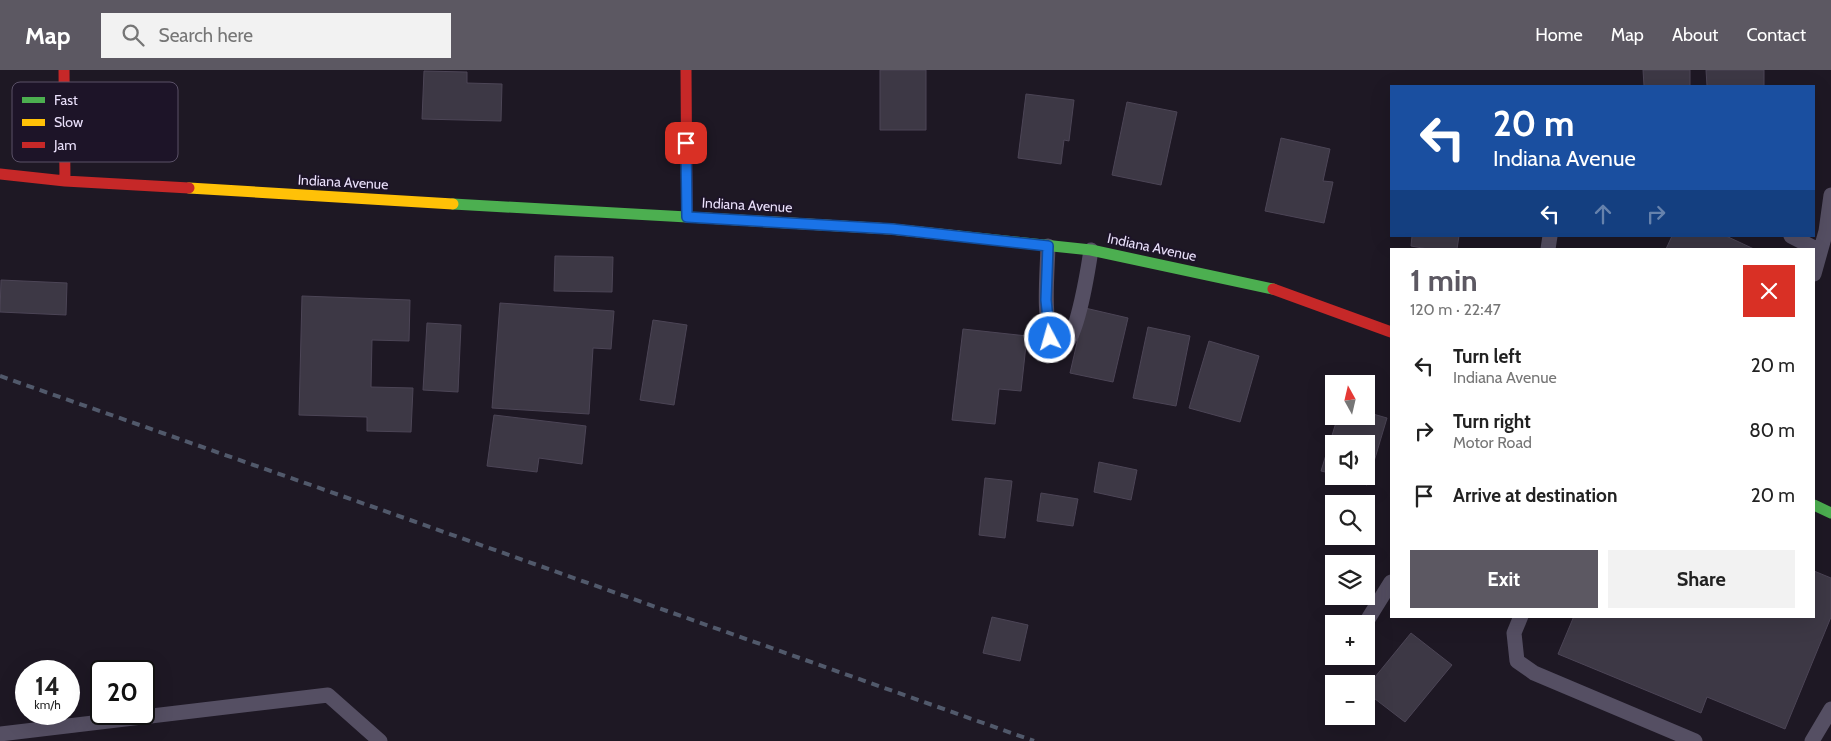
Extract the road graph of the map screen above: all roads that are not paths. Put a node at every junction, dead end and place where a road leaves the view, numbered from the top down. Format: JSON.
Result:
{"nodes":[{"id":1,"x":686,"y":70,"type":"edge"},
{"id":2,"x":64,"y":162,"type":"edge"},
{"id":3,"x":0,"y":174,"type":"edge"},
{"id":4,"x":64,"y":181,"type":"junction"},
{"id":5,"x":1831,"y":195,"type":"edge"},
{"id":6,"x":687,"y":217,"type":"junction"},
{"id":7,"x":1793,"y":237,"type":"edge"},
{"id":8,"x":1048,"y":246,"type":"junction"},
{"id":9,"x":1814,"y":248,"type":"edge"},
{"id":10,"x":1815,"y":248,"type":"edge"},
{"id":11,"x":1091,"y":250,"type":"junction"},
{"id":12,"x":1820,"y":251,"type":"junction"},
{"id":13,"x":1815,"y":270,"type":"edge"},
{"id":14,"x":1390,"y":332,"type":"edge"},
{"id":15,"x":1815,"y":505,"type":"edge"},
{"id":16,"x":1831,"y":513,"type":"edge"},
{"id":17,"x":1390,"y":584,"type":"edge"},
{"id":18,"x":1371,"y":615,"type":"edge"},
{"id":19,"x":1520,"y":618,"type":"edge"},
{"id":20,"x":1831,"y":709,"type":"edge"},
{"id":21,"x":0,"y":734,"type":"edge"},
{"id":22,"x":380,"y":741,"type":"edge"},
{"id":23,"x":1695,"y":741,"type":"edge"},
{"id":24,"x":1812,"y":741,"type":"edge"}],
"edges":[{"from":1,"to":6,"type":"main road"},
{"from":2,"to":4,"type":"main road"},
{"from":3,"to":4,"type":"main road","name":"Indiana Avenue"},
{"from":4,"to":6,"type":"main road","name":"Indiana Avenue"},
{"from":5,"to":12,"type":"lane"},
{"from":6,"to":8,"type":"main road","name":"Indiana Avenue"},
{"from":7,"to":9,"type":"lane"},
{"from":8,"to":11,"type":"main road","name":"Indiana Avenue"},
{"from":8,"to":11,"type":"lane"},
{"from":10,"to":12,"type":"lane"},
{"from":11,"to":14,"type":"main road","name":"Indiana Avenue"},
{"from":12,"to":13,"type":"lane"},
{"from":15,"to":16,"type":"main road"},
{"from":17,"to":18,"type":"lane"},
{"from":19,"to":23,"type":"lane"},
{"from":20,"to":24,"type":"lane"},
{"from":21,"to":22,"type":"lane"}]}
